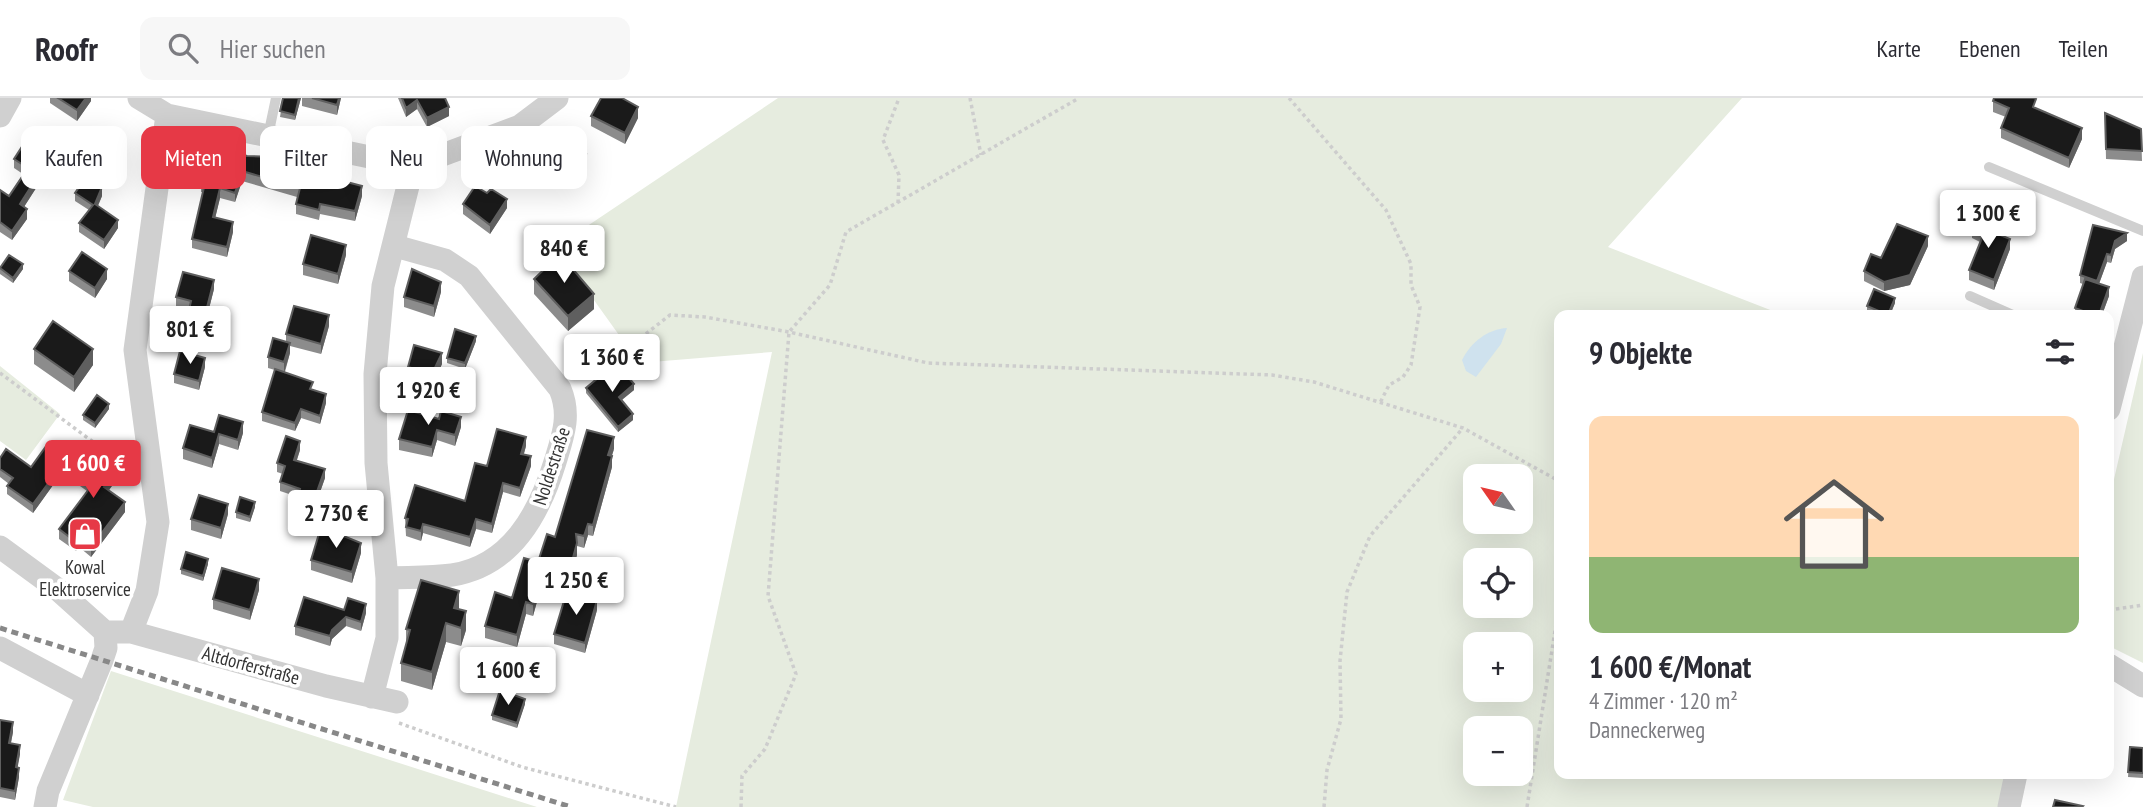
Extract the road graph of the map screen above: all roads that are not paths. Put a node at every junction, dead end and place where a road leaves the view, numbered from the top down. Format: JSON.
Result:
{"nodes":[{"id":1,"x":10,"y":98,"type":"edge"},
{"id":2,"x":139,"y":98,"type":"edge"},
{"id":3,"x":276,"y":98,"type":"edge"},
{"id":4,"x":557,"y":98,"type":"edge"},
{"id":5,"x":167,"y":115,"type":"junction"},
{"id":6,"x":0,"y":116,"type":"edge"},
{"id":7,"x":270,"y":126,"type":"edge"},
{"id":8,"x":260,"y":134,"type":"edge"},
{"id":9,"x":447,"y":153,"type":"edge"},
{"id":10,"x":1989,"y":167,"type":"dead end"},
{"id":11,"x":408,"y":189,"type":"edge"},
{"id":12,"x":2143,"y":231,"type":"edge"},
{"id":13,"x":395,"y":246,"type":"junction"},
{"id":14,"x":2143,"y":278,"type":"edge"},
{"id":15,"x":1970,"y":296,"type":"dead end"},
{"id":16,"x":2002,"y":310,"type":"edge"},
{"id":17,"x":2114,"y":359,"type":"edge"},
{"id":18,"x":0,"y":547,"type":"edge"},
{"id":19,"x":387,"y":578,"type":"junction"},
{"id":20,"x":105,"y":632,"type":"junction"},
{"id":21,"x":131,"y":632,"type":"junction"},
{"id":22,"x":0,"y":648,"type":"edge"},
{"id":23,"x":2114,"y":668,"type":"edge"},
{"id":24,"x":2143,"y":686,"type":"edge"},
{"id":25,"x":88,"y":695,"type":"junction"},
{"id":26,"x":372,"y":697,"type":"junction"},
{"id":27,"x":395,"y":712,"type":"road end"},
{"id":28,"x":2015,"y":779,"type":"edge"},
{"id":29,"x":45,"y":807,"type":"edge"},
{"id":30,"x":2009,"y":807,"type":"edge"}],
"edges":[{"from":1,"to":6,"type":"street"},
{"from":2,"to":5,"type":"street"},
{"from":3,"to":7,"type":"lane"},
{"from":4,"to":9,"type":"street"},
{"from":5,"to":8,"type":"street"},
{"from":5,"to":21,"type":"street"},
{"from":10,"to":12,"type":"lane"},
{"from":11,"to":13,"type":"street"},
{"from":13,"to":19,"type":"street"},
{"from":13,"to":19,"type":"street","name":"Noldestraße"},
{"from":14,"to":17,"type":"street"},
{"from":15,"to":16,"type":"lane"},
{"from":18,"to":20,"type":"street"},
{"from":19,"to":26,"type":"street"},
{"from":20,"to":21,"type":"street","name":"Altdorferstraße"},
{"from":20,"to":25,"type":"street"},
{"from":21,"to":26,"type":"street","name":"Altdorferstraße"},
{"from":22,"to":25,"type":"street"},
{"from":23,"to":24,"type":"street"},
{"from":25,"to":29,"type":"street"},
{"from":26,"to":27,"type":"street","name":"Altdorferstraße"},
{"from":28,"to":30,"type":"street"}]}
